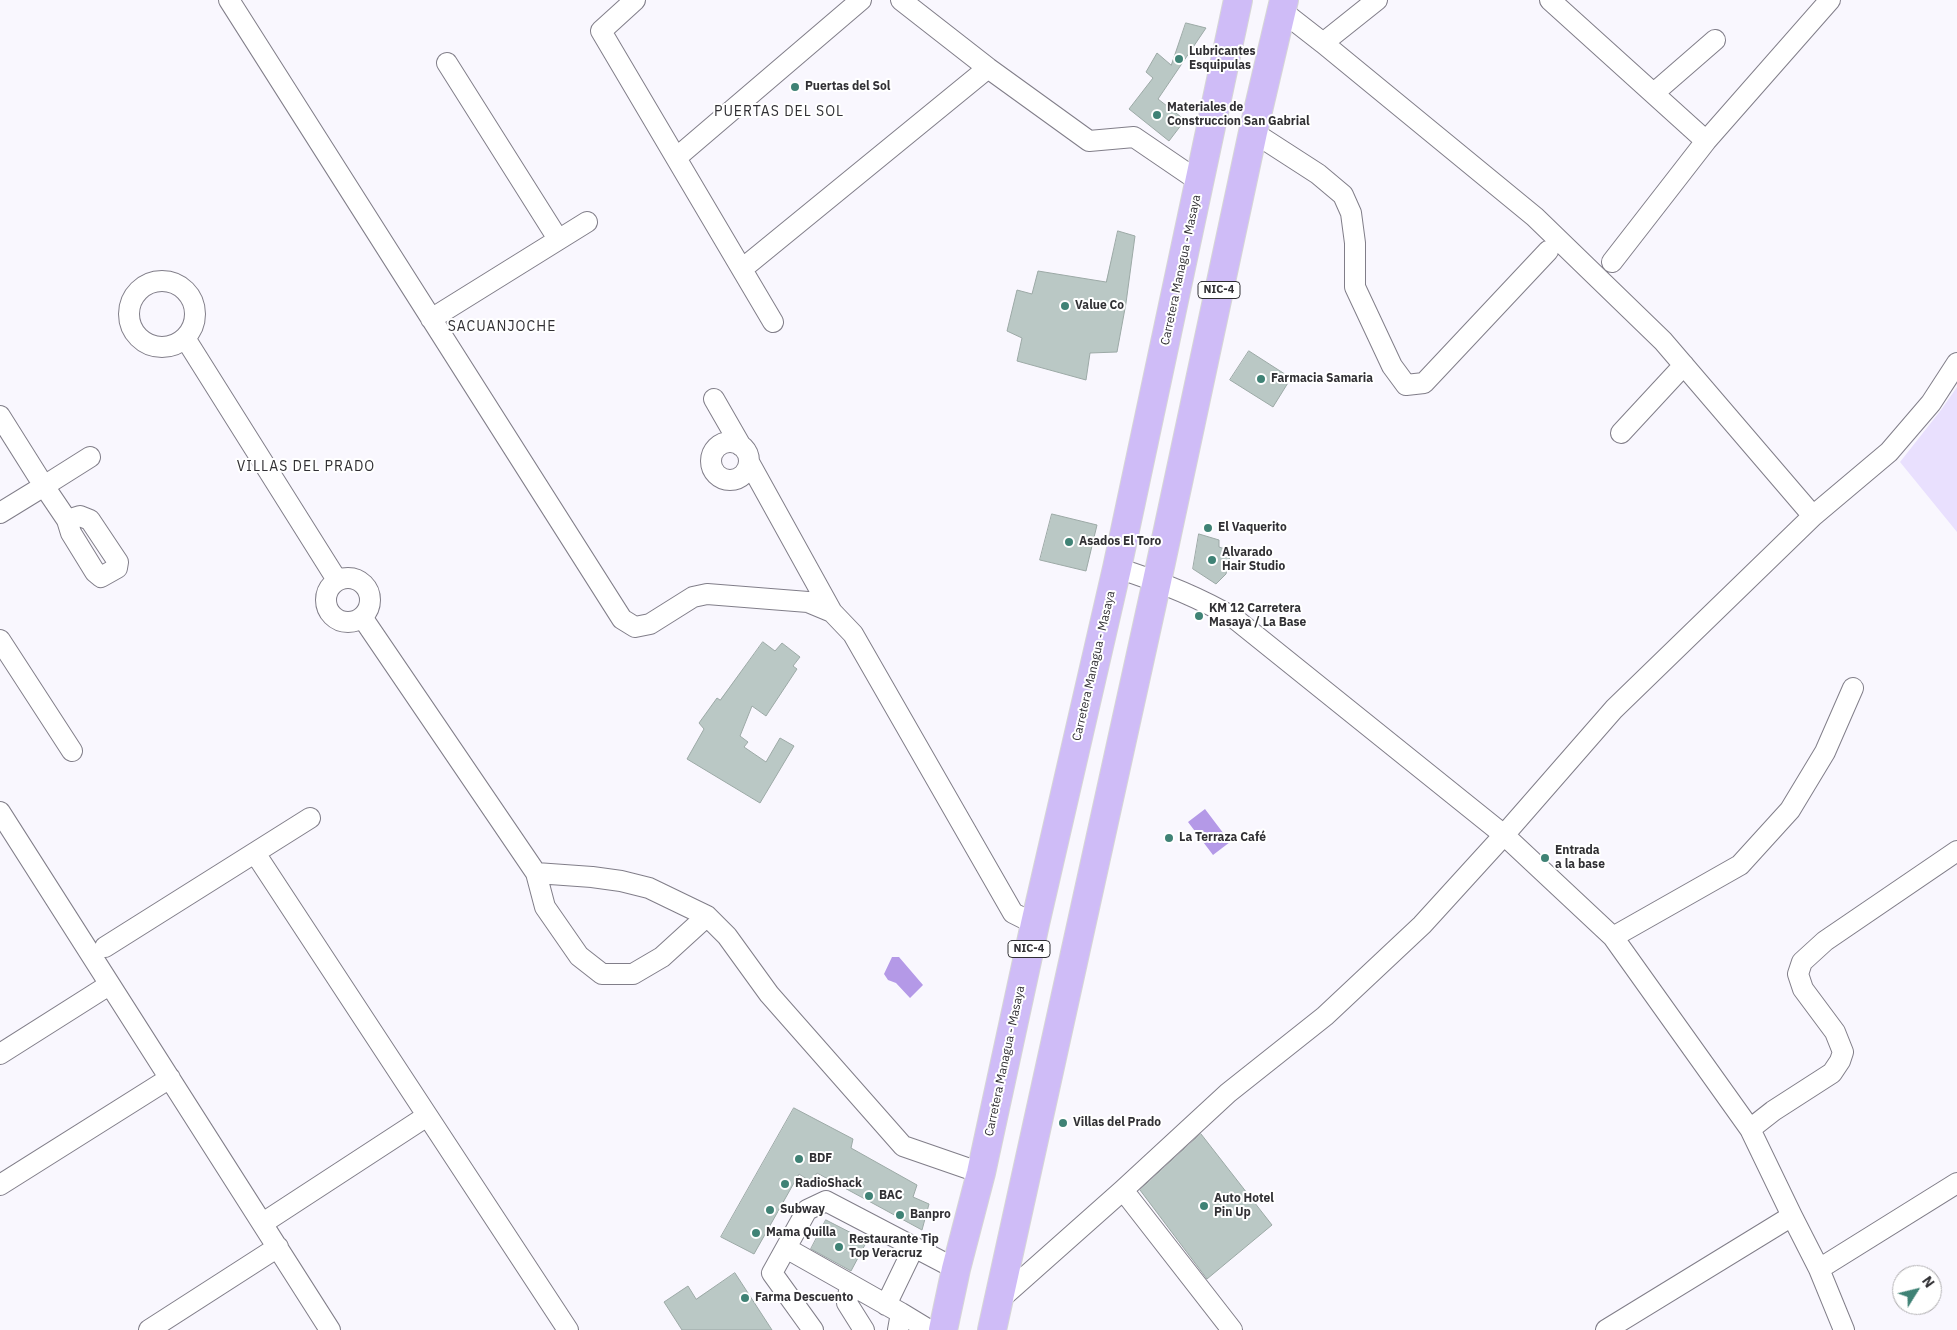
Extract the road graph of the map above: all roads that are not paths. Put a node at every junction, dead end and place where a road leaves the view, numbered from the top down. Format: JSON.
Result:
{"nodes":[{"id":1,"x":229,"y":0,"type":"edge"},
{"id":2,"x":636,"y":0,"type":"edge"},
{"id":3,"x":861,"y":0,"type":"edge"},
{"id":4,"x":901,"y":0,"type":"edge"},
{"id":5,"x":1238,"y":0,"type":"edge"},
{"id":6,"x":1377,"y":0,"type":"edge"},
{"id":7,"x":1550,"y":0,"type":"edge"},
{"id":8,"x":1830,"y":0,"type":"edge"},
{"id":9,"x":1283,"y":6,"type":"edge"},
{"id":10,"x":1716,"y":40,"type":"dead end"},
{"id":11,"x":1323,"y":43,"type":"junction"},
{"id":12,"x":447,"y":63,"type":"dead end"},
{"id":13,"x":988,"y":68,"type":"junction"},
{"id":14,"x":1654,"y":94,"type":"junction"},
{"id":15,"x":1261,"y":97,"type":"junction"},
{"id":16,"x":1218,"y":98,"type":"junction"},
{"id":17,"x":1210,"y":135,"type":"junction"},
{"id":18,"x":1706,"y":141,"type":"junction"},
{"id":19,"x":1251,"y":142,"type":"junction"},
{"id":20,"x":676,"y":158,"type":"junction"},
{"id":21,"x":1200,"y":182,"type":"junction"},
{"id":22,"x":587,"y":222,"type":"dead end"},
{"id":23,"x":558,"y":239,"type":"junction"},
{"id":24,"x":1548,"y":251,"type":"dead end"},
{"id":25,"x":1612,"y":262,"type":"dead end"},
{"id":26,"x":742,"y":269,"type":"junction"},
{"id":27,"x":431,"y":319,"type":"junction"},
{"id":28,"x":773,"y":322,"type":"dead end"},
{"id":29,"x":185,"y":338,"type":"dead end"},
{"id":30,"x":1957,"y":363,"type":"edge"},
{"id":31,"x":1684,"y":365,"type":"junction"},
{"id":32,"x":714,"y":399,"type":"dead end"},
{"id":33,"x":0,"y":416,"type":"edge"},
{"id":34,"x":1620,"y":433,"type":"dead end"},
{"id":35,"x":90,"y":457,"type":"dead end"},
{"id":36,"x":44,"y":486,"type":"junction"},
{"id":37,"x":0,"y":513,"type":"edge"},
{"id":38,"x":1813,"y":516,"type":"junction"},
{"id":39,"x":67,"y":520,"type":"dead end"},
{"id":40,"x":1117,"y":568,"type":"junction"},
{"id":41,"x":337,"y":580,"type":"junction"},
{"id":42,"x":1157,"y":581,"type":"junction"},
{"id":43,"x":832,"y":612,"type":"junction"},
{"id":44,"x":362,"y":617,"type":"junction"},
{"id":45,"x":0,"y":640,"type":"edge"},
{"id":46,"x":1853,"y":688,"type":"dead end"},
{"id":47,"x":72,"y":751,"type":"dead end"},
{"id":48,"x":0,"y":812,"type":"edge"},
{"id":49,"x":310,"y":818,"type":"dead end"},
{"id":50,"x":1504,"y":835,"type":"junction"},
{"id":51,"x":1957,"y":851,"type":"edge"},
{"id":52,"x":255,"y":853,"type":"junction"},
{"id":53,"x":536,"y":873,"type":"junction"},
{"id":54,"x":707,"y":916,"type":"junction"},
{"id":55,"x":1035,"y":924,"type":"junction"},
{"id":56,"x":1613,"y":937,"type":"junction"},
{"id":57,"x":105,"y":947,"type":"dead end"},
{"id":58,"x":110,"y":985,"type":"junction"},
{"id":59,"x":0,"y":1054,"type":"edge"},
{"id":60,"x":170,"y":1078,"type":"junction"},
{"id":61,"x":427,"y":1116,"type":"junction"},
{"id":62,"x":1750,"y":1129,"type":"junction"},
{"id":63,"x":981,"y":1173,"type":"junction"},
{"id":64,"x":1957,"y":1182,"type":"edge"},
{"id":65,"x":0,"y":1185,"type":"edge"},
{"id":66,"x":1123,"y":1190,"type":"junction"},
{"id":67,"x":1792,"y":1216,"type":"junction"},
{"id":68,"x":263,"y":1223,"type":"junction"},
{"id":69,"x":278,"y":1247,"type":"junction"},
{"id":70,"x":914,"y":1247,"type":"junction"},
{"id":71,"x":786,"y":1248,"type":"junction"},
{"id":72,"x":956,"y":1269,"type":"junction"},
{"id":73,"x":1819,"y":1269,"type":"junction"},
{"id":74,"x":850,"y":1285,"type":"junction"},
{"id":75,"x":998,"y":1301,"type":"junction"},
{"id":76,"x":895,"y":1316,"type":"edge"},
{"id":77,"x":994,"y":1329,"type":"edge"},
{"id":78,"x":149,"y":1330,"type":"edge"},
{"id":79,"x":330,"y":1330,"type":"edge"},
{"id":80,"x":568,"y":1330,"type":"edge"},
{"id":81,"x":814,"y":1330,"type":"edge"},
{"id":82,"x":864,"y":1330,"type":"edge"},
{"id":83,"x":929,"y":1330,"type":"edge"},
{"id":84,"x":942,"y":1330,"type":"edge"},
{"id":85,"x":1232,"y":1330,"type":"edge"},
{"id":86,"x":1606,"y":1330,"type":"edge"},
{"id":87,"x":1844,"y":1330,"type":"edge"}],
"edges":[{"from":1,"to":27,"type":"street"},
{"from":2,"to":20,"type":"street"},
{"from":3,"to":20,"type":"street"},
{"from":4,"to":13,"type":"street"},
{"from":5,"to":16,"type":"highway","name":"Carretera Managua - Masaya","number":"NIC-4"},
{"from":6,"to":11,"type":"street"},
{"from":7,"to":14,"type":"street"},
{"from":8,"to":18,"type":"street"},
{"from":9,"to":11,"type":"street"},
{"from":9,"to":15,"type":"highway","number":"NIC-4"},
{"from":10,"to":14,"type":"street"},
{"from":11,"to":31,"type":"street"},
{"from":12,"to":23,"type":"street"},
{"from":13,"to":21,"type":"street"},
{"from":13,"to":26,"type":"street"},
{"from":14,"to":18,"type":"street"},
{"from":15,"to":16,"type":"highway"},
{"from":15,"to":19,"type":"highway","number":"NIC-4"},
{"from":16,"to":17,"type":"highway","name":"Carretera Managua - Masaya","number":"NIC-4"},
{"from":17,"to":19,"type":"highway"},
{"from":17,"to":21,"type":"highway","name":"Carretera Managua - Masaya","number":"NIC-4"},
{"from":18,"to":25,"type":"street"},
{"from":19,"to":24,"type":"street"},
{"from":19,"to":42,"type":"highway","number":"NIC-4"},
{"from":20,"to":26,"type":"street"},
{"from":21,"to":40,"type":"highway","name":"Carretera Managua - Masaya","number":"NIC-4"},
{"from":22,"to":23,"type":"street"},
{"from":23,"to":27,"type":"street"},
{"from":26,"to":28,"type":"street"},
{"from":27,"to":43,"type":"street"},
{"from":29,"to":41,"type":"street"},
{"from":30,"to":38,"type":"street"},
{"from":31,"to":34,"type":"street"},
{"from":31,"to":38,"type":"street"},
{"from":32,"to":43,"type":"street"},
{"from":33,"to":36,"type":"street"},
{"from":35,"to":36,"type":"street"},
{"from":36,"to":37,"type":"street"},
{"from":36,"to":39,"type":"street"},
{"from":38,"to":50,"type":"street"},
{"from":40,"to":42,"type":"street"},
{"from":40,"to":55,"type":"highway","name":"Carretera Managua - Masaya","number":"NIC-4"},
{"from":41,"to":44,"type":"street"},
{"from":41,"to":44,"type":"street"},
{"from":42,"to":50,"type":"street"},
{"from":42,"to":75,"type":"highway","number":"NIC-4"},
{"from":43,"to":55,"type":"street"},
{"from":44,"to":53,"type":"street"},
{"from":45,"to":47,"type":"street"},
{"from":46,"to":56,"type":"street"},
{"from":48,"to":58,"type":"street"},
{"from":49,"to":52,"type":"street"},
{"from":50,"to":56,"type":"street"},
{"from":50,"to":66,"type":"street"},
{"from":51,"to":62,"type":"street"},
{"from":52,"to":57,"type":"street"},
{"from":52,"to":61,"type":"street"},
{"from":53,"to":54,"type":"street"},
{"from":53,"to":54,"type":"street"},
{"from":54,"to":63,"type":"street"},
{"from":55,"to":63,"type":"highway","name":"Carretera Managua - Masaya","number":"NIC-4"},
{"from":56,"to":62,"type":"street"},
{"from":58,"to":59,"type":"street"},
{"from":58,"to":60,"type":"street"},
{"from":60,"to":65,"type":"street"},
{"from":60,"to":68,"type":"street"},
{"from":61,"to":68,"type":"street"},
{"from":61,"to":80,"type":"street"},
{"from":62,"to":67,"type":"street"},
{"from":63,"to":72,"type":"highway","name":"Carretera Managua - Masaya","number":"NIC-4"},
{"from":64,"to":73,"type":"street"},
{"from":66,"to":75,"type":"street"},
{"from":66,"to":85,"type":"street"},
{"from":67,"to":73,"type":"street"},
{"from":67,"to":86,"type":"street"},
{"from":68,"to":69,"type":"street"},
{"from":69,"to":78,"type":"street"},
{"from":69,"to":79,"type":"street"},
{"from":70,"to":71,"type":"street"},
{"from":70,"to":72,"type":"street"},
{"from":70,"to":76,"type":"street"},
{"from":71,"to":74,"type":"street"},
{"from":71,"to":81,"type":"street"},
{"from":72,"to":84,"type":"highway","name":"Carretera Managua - Masaya","number":"NIC-4"},
{"from":73,"to":87,"type":"street"},
{"from":74,"to":76,"type":"street"},
{"from":74,"to":82,"type":"street"},
{"from":75,"to":77,"type":"highway","number":"NIC-4"},
{"from":76,"to":83,"type":"street"}]}
